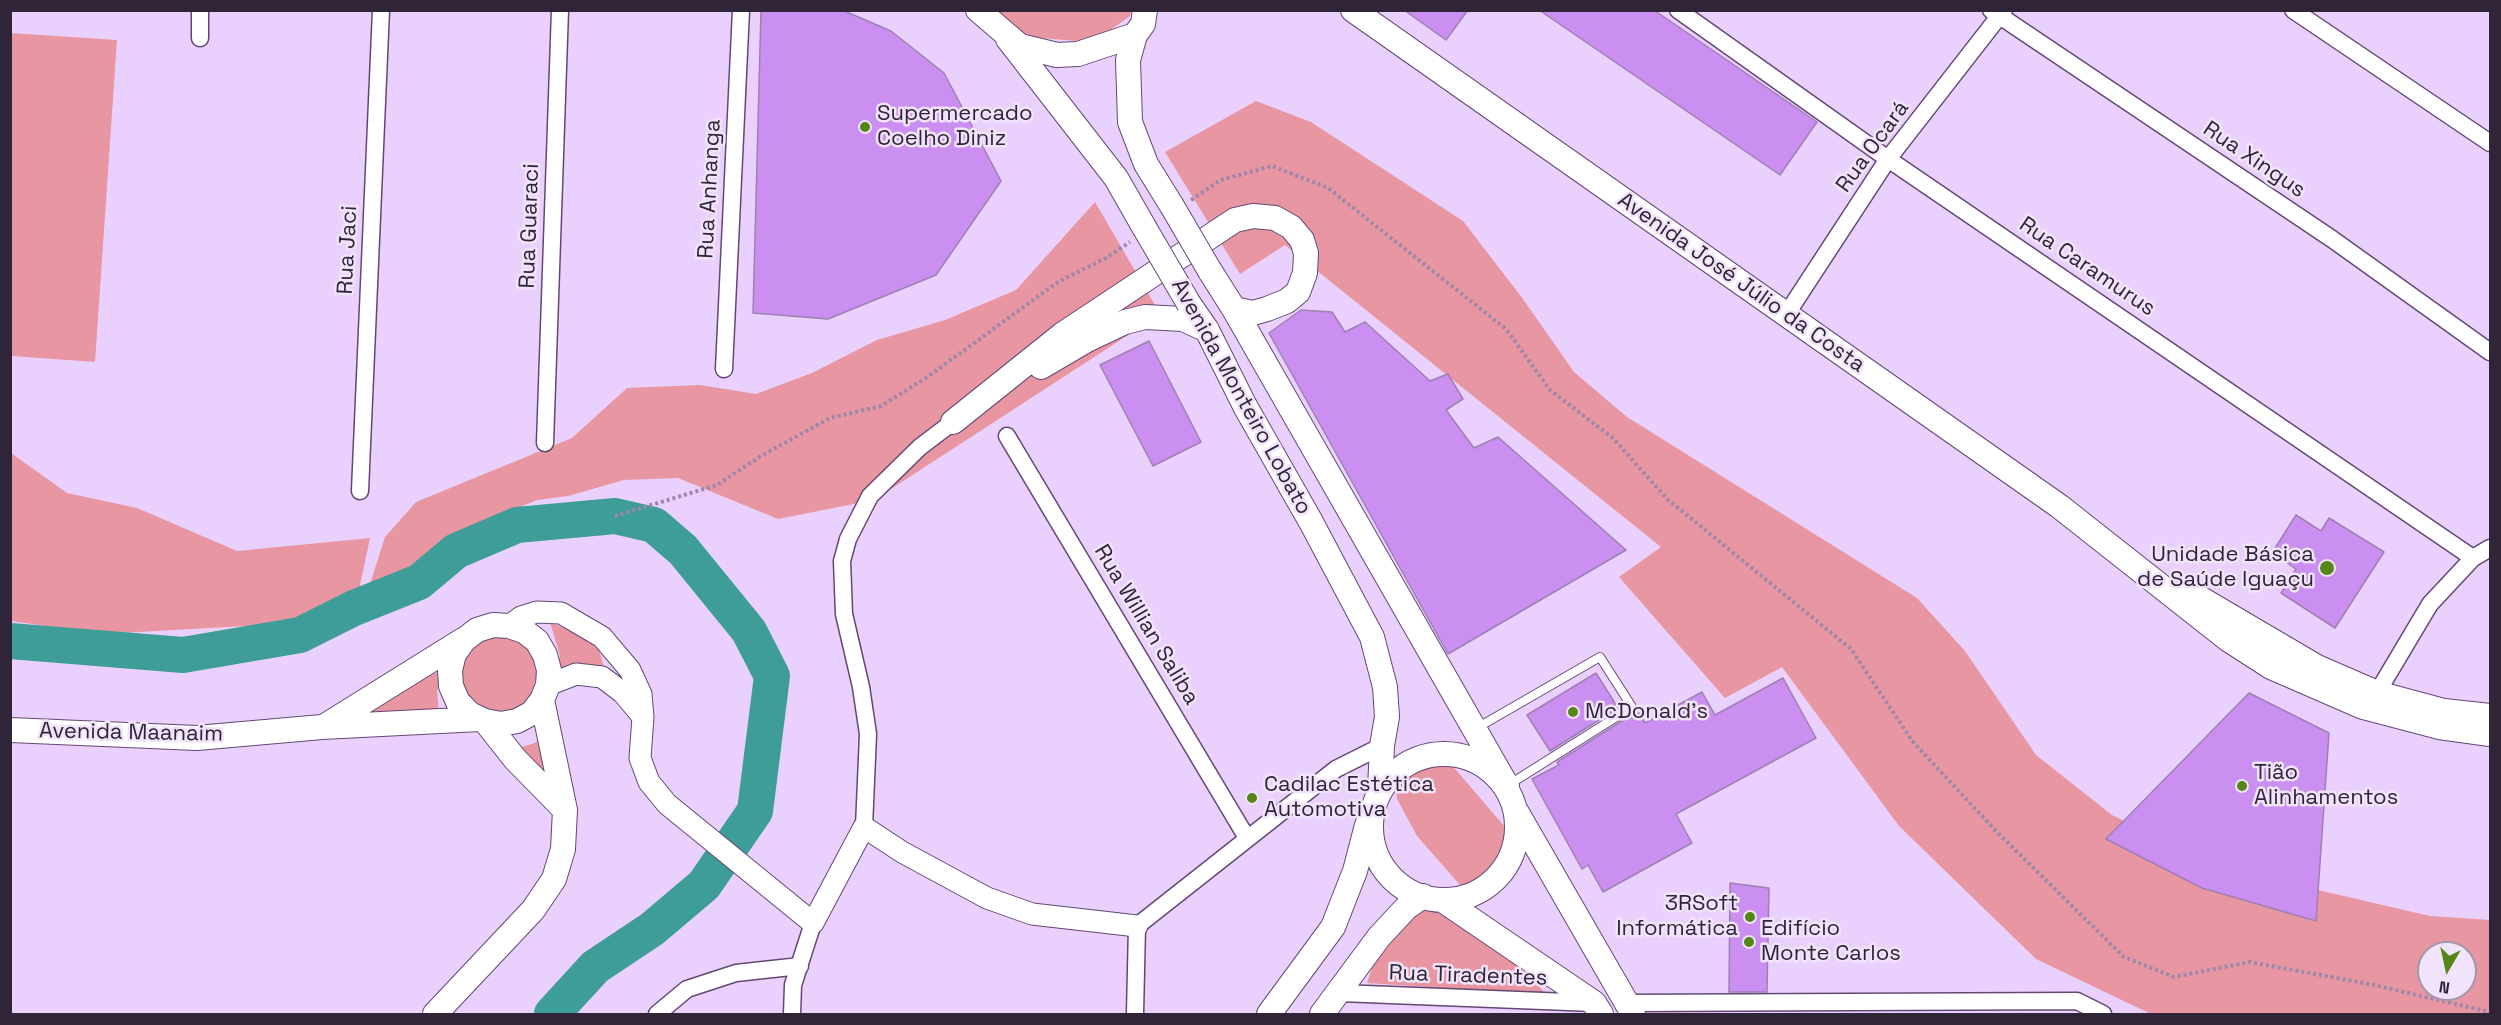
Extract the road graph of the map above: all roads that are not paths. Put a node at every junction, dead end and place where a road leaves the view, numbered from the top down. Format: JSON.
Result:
{"nodes":[{"id":1,"x":200,"y":10,"type":"edge"},
{"id":2,"x":381,"y":10,"type":"edge"},
{"id":3,"x":560,"y":10,"type":"edge"},
{"id":4,"x":741,"y":10,"type":"edge"},
{"id":5,"x":978,"y":10,"type":"edge"},
{"id":6,"x":1165,"y":10,"type":"edge"},
{"id":7,"x":1353,"y":10,"type":"edge"},
{"id":8,"x":1678,"y":10,"type":"edge"},
{"id":9,"x":2293,"y":10,"type":"edge"},
{"id":10,"x":1998,"y":12,"type":"edge"},
{"id":11,"x":1141,"y":23,"type":"edge"},
{"id":12,"x":200,"y":38,"type":"dead end"},
{"id":13,"x":1008,"y":39,"type":"junction"},
{"id":14,"x":2490,"y":143,"type":"edge"},
{"id":15,"x":1888,"y":159,"type":"junction"},
{"id":16,"x":1234,"y":309,"type":"junction"},
{"id":17,"x":1786,"y":315,"type":"junction"},
{"id":18,"x":1207,"y":330,"type":"junction"},
{"id":19,"x":2490,"y":352,"type":"edge"},
{"id":20,"x":724,"y":369,"type":"dead end"},
{"id":21,"x":953,"y":422,"type":"junction"},
{"id":22,"x":1007,"y":436,"type":"dead end"},
{"id":23,"x":544,"y":442,"type":"dead end"},
{"id":24,"x":360,"y":491,"type":"dead end"},
{"id":25,"x":2490,"y":548,"type":"edge"},
{"id":26,"x":2473,"y":558,"type":"junction"},
{"id":27,"x":2126,"y":560,"type":"junction"},
{"id":28,"x":509,"y":626,"type":"junction"},
{"id":29,"x":464,"y":640,"type":"junction"},
{"id":30,"x":545,"y":693,"type":"junction"},
{"id":31,"x":2377,"y":693,"type":"junction"},
{"id":32,"x":2490,"y":716,"type":"edge"},
{"id":33,"x":643,"y":717,"type":"junction"},
{"id":34,"x":482,"y":720,"type":"junction"},
{"id":35,"x":322,"y":727,"type":"junction"},
{"id":36,"x":1475,"y":729,"type":"junction"},
{"id":37,"x":10,"y":730,"type":"edge"},
{"id":38,"x":2490,"y":734,"type":"edge"},
{"id":39,"x":1382,"y":746,"type":"junction"},
{"id":40,"x":1380,"y":789,"type":"junction"},
{"id":41,"x":1509,"y":795,"type":"junction"},
{"id":42,"x":565,"y":810,"type":"junction"},
{"id":43,"x":1371,"y":811,"type":"junction"},
{"id":44,"x":864,"y":827,"type":"junction"},
{"id":45,"x":1247,"y":837,"type":"junction"},
{"id":46,"x":1434,"y":899,"type":"junction"},
{"id":47,"x":813,"y":923,"type":"junction"},
{"id":48,"x":1137,"y":926,"type":"junction"},
{"id":49,"x":800,"y":966,"type":"junction"},
{"id":50,"x":1340,"y":993,"type":"junction"},
{"id":51,"x":1598,"y":1009,"type":"edge"},
{"id":52,"x":1629,"y":1009,"type":"edge"},
{"id":53,"x":435,"y":1014,"type":"edge"},
{"id":54,"x":657,"y":1014,"type":"edge"},
{"id":55,"x":792,"y":1014,"type":"edge"},
{"id":56,"x":1135,"y":1014,"type":"edge"},
{"id":57,"x":1269,"y":1014,"type":"edge"},
{"id":58,"x":1322,"y":1014,"type":"edge"},
{"id":59,"x":2103,"y":1014,"type":"edge"}],
"edges":[{"from":1,"to":12,"type":"street"},
{"from":2,"to":24,"type":"street","name":"Rua Jaci"},
{"from":3,"to":23,"type":"street","name":"Rua Guaraci"},
{"from":4,"to":20,"type":"street","name":"Rua Anhanga"},
{"from":5,"to":13,"type":"main road"},
{"from":6,"to":11,"type":"main road"},
{"from":7,"to":17,"type":"main road","name":"Avenida José Júlio da Costa"},
{"from":8,"to":15,"type":"street","name":"Rua Caramurus"},
{"from":9,"to":14,"type":"street"},
{"from":10,"to":15,"type":"street","name":"Rua Ocará"},
{"from":10,"to":19,"type":"street","name":"Rua Xingus"},
{"from":11,"to":13,"type":"main road"},
{"from":11,"to":16,"type":"main road","name":"Avenida Monteiro Lobato","bridge":true},
{"from":13,"to":18,"type":"main road","name":"Avenida Monteiro Lobato","bridge":true},
{"from":15,"to":17,"type":"street","name":"Rua Ocará"},
{"from":15,"to":26,"type":"street","name":"Rua Caramurus"},
{"from":16,"to":21,"type":"main road"},
{"from":16,"to":36,"type":"main road","name":"Avenida Monteiro Lobato"},
{"from":17,"to":27,"type":"main road","name":"Avenida José Júlio da Costa"},
{"from":18,"to":21,"type":"main road"},
{"from":18,"to":39,"type":"main road","name":"Avenida Monteiro Lobato"},
{"from":21,"to":44,"type":"street"},
{"from":22,"to":45,"type":"street","name":"Rua Willian Saliba"},
{"from":25,"to":26,"type":"street"},
{"from":26,"to":31,"type":"street"},
{"from":27,"to":31,"type":"main road","name":"Avenida José Júlio da Costa"},
{"from":27,"to":38,"type":"main road","name":"Avenida José Júlio da Costa"},
{"from":28,"to":29,"type":"main road"},
{"from":28,"to":30,"type":"main road"},
{"from":28,"to":33,"type":"street"},
{"from":29,"to":34,"type":"main road"},
{"from":29,"to":35,"type":"main road","name":"Avenida Maanaim"},
{"from":30,"to":33,"type":"street"},
{"from":30,"to":34,"type":"main road"},
{"from":30,"to":42,"type":"main road"},
{"from":31,"to":32,"type":"main road","name":"Avenida José Júlio da Costa"},
{"from":33,"to":47,"type":"street"},
{"from":34,"to":35,"type":"main road","name":"Avenida Maanaim"},
{"from":34,"to":42,"type":"main road"},
{"from":35,"to":37,"type":"main road","name":"Avenida Maanaim"},
{"from":36,"to":41,"type":"main road","name":"Avenida Monteiro Lobato"},
{"from":36,"to":41,"type":"lane"},
{"from":39,"to":40,"type":"main road","name":"Avenida Monteiro Lobato"},
{"from":39,"to":45,"type":"street"},
{"from":40,"to":41,"type":"main road"},
{"from":40,"to":43,"type":"main road"},
{"from":41,"to":46,"type":"main road"},
{"from":41,"to":52,"type":"main road","name":"Avenida Monteiro Lobato"},
{"from":42,"to":53,"type":"main road"},
{"from":43,"to":46,"type":"main road"},
{"from":43,"to":57,"type":"main road"},
{"from":44,"to":47,"type":"street"},
{"from":44,"to":48,"type":"street"},
{"from":45,"to":48,"type":"street"},
{"from":46,"to":50,"type":"main road"},
{"from":46,"to":51,"type":"main road"},
{"from":47,"to":49,"type":"street"},
{"from":48,"to":56,"type":"street"},
{"from":49,"to":54,"type":"street"},
{"from":49,"to":55,"type":"street"},
{"from":50,"to":51,"type":"street","name":"Rua Tiradentes"},
{"from":50,"to":58,"type":"main road"},
{"from":52,"to":59,"type":"street"}]}
